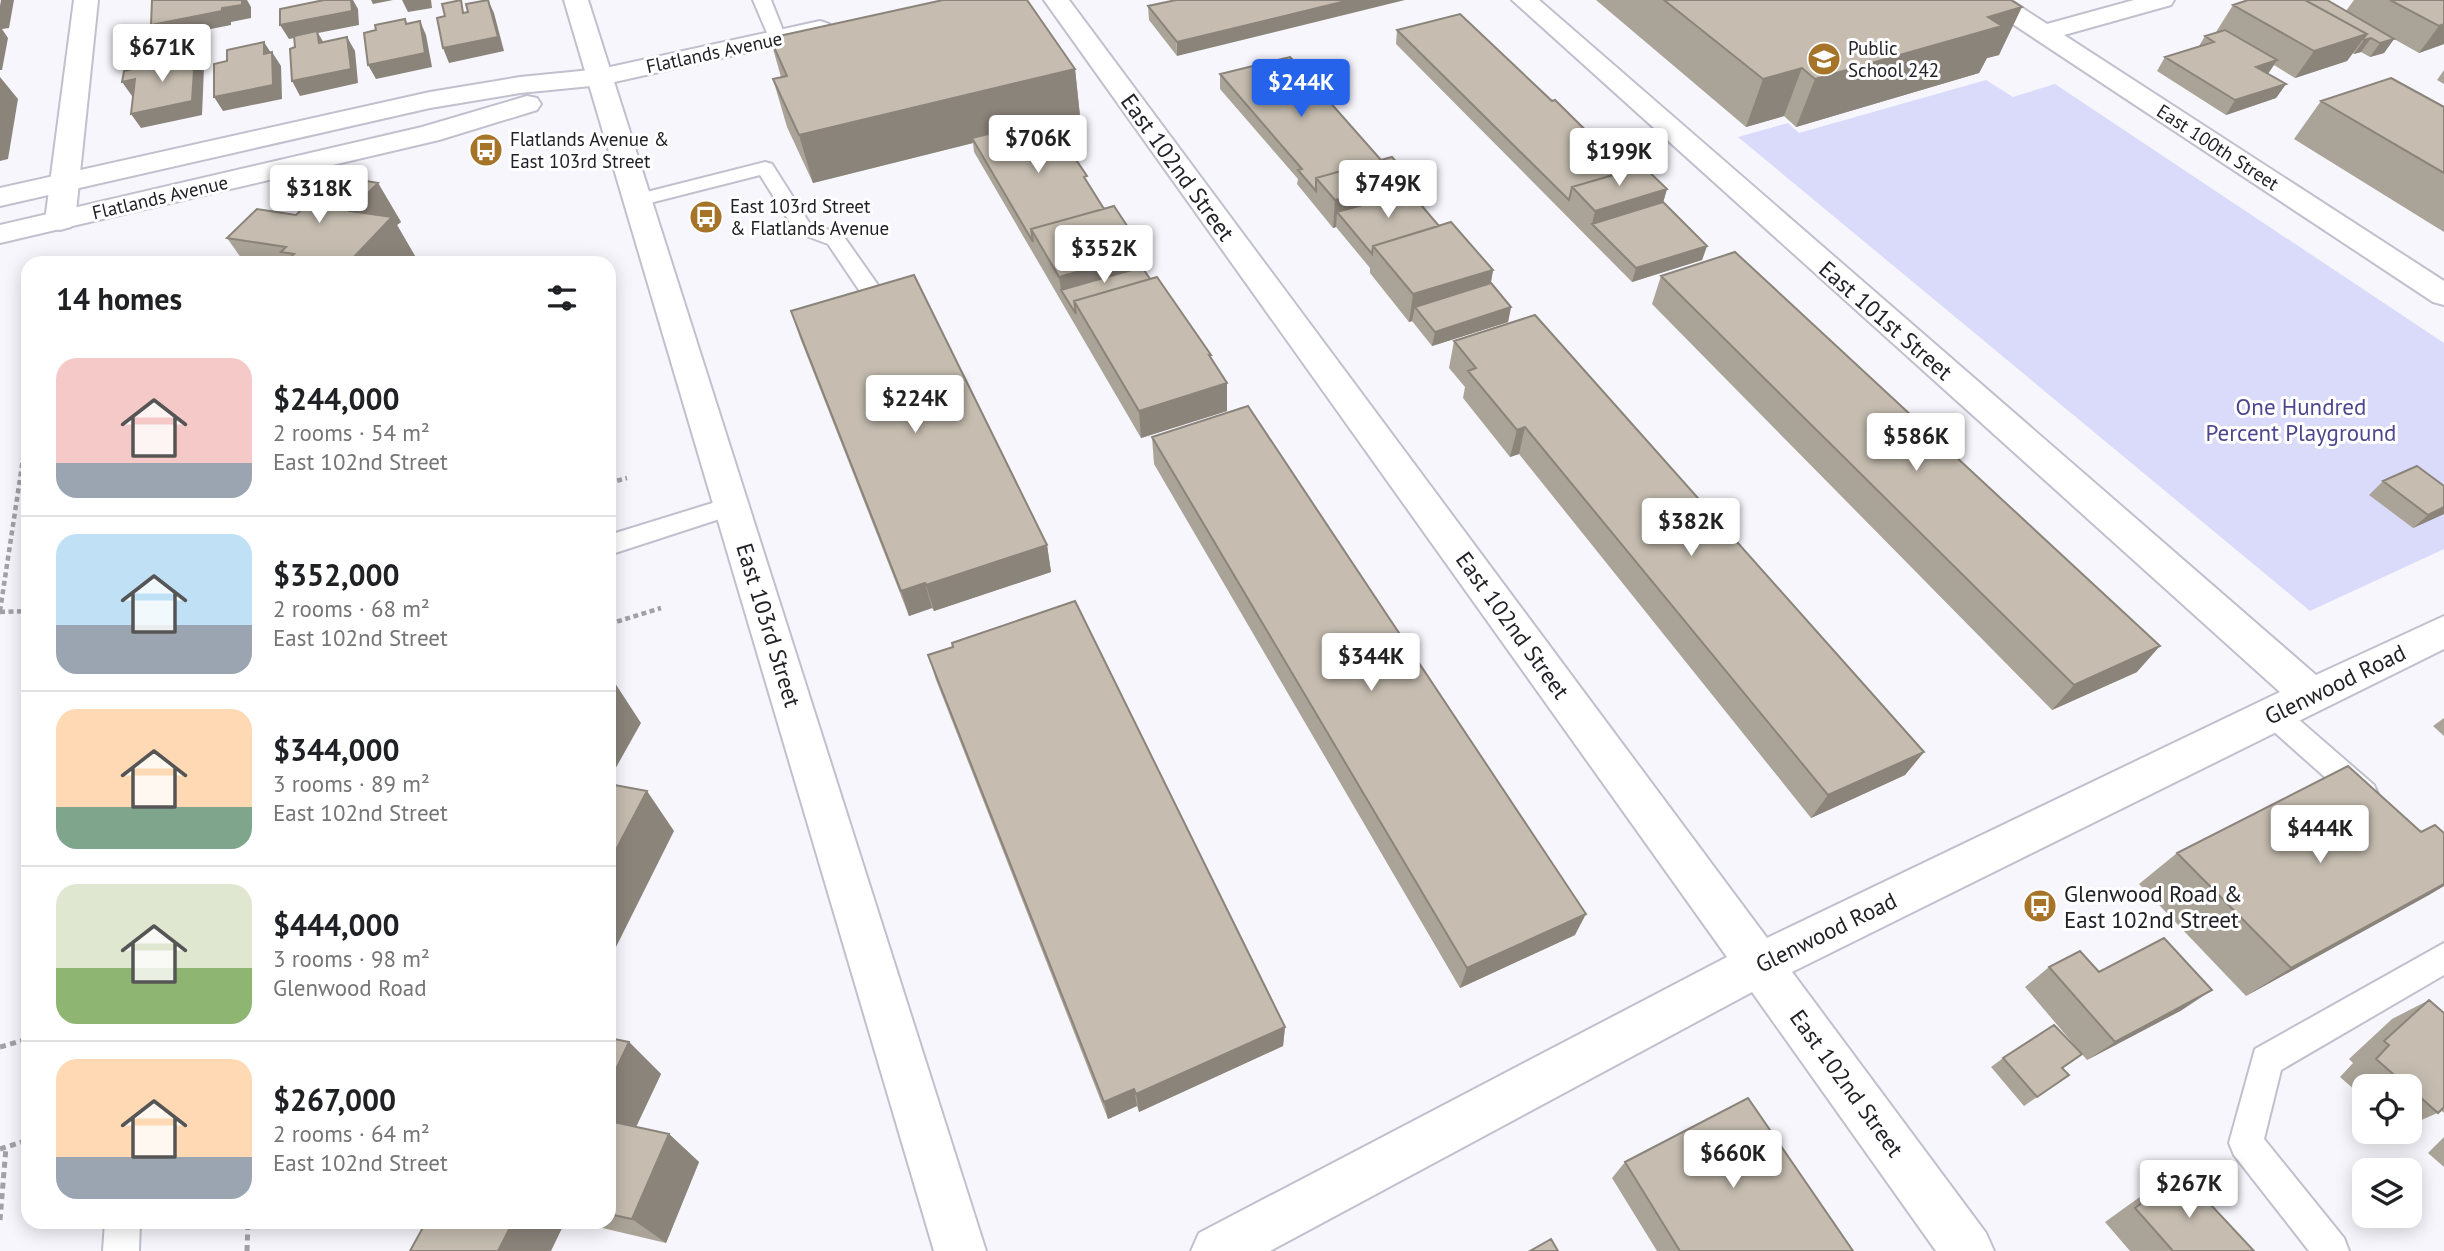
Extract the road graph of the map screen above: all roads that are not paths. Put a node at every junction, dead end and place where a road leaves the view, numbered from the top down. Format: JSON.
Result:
{"nodes":[{"id":1,"x":86,"y":0,"type":"edge"},
{"id":2,"x":576,"y":0,"type":"edge"},
{"id":3,"x":762,"y":0,"type":"edge"},
{"id":4,"x":1056,"y":0,"type":"edge"},
{"id":5,"x":1524,"y":0,"type":"edge"},
{"id":6,"x":1993,"y":0,"type":"edge"},
{"id":7,"x":2162,"y":0,"type":"edge"},
{"id":8,"x":846,"y":23,"type":"edge"},
{"id":9,"x":2043,"y":33,"type":"junction"},
{"id":10,"x":777,"y":38,"type":"junction"},
{"id":11,"x":601,"y":77,"type":"junction"},
{"id":12,"x":65,"y":183,"type":"junction"},
{"id":13,"x":0,"y":197,"type":"edge"},
{"id":14,"x":639,"y":200,"type":"junction"},
{"id":15,"x":60,"y":221,"type":"junction"},
{"id":16,"x":0,"y":234,"type":"edge"},
{"id":17,"x":869,"y":288,"type":"edge"},
{"id":18,"x":2444,"y":295,"type":"edge"},
{"id":19,"x":732,"y":506,"type":"junction"},
{"id":20,"x":616,"y":543,"type":"edge"},
{"id":21,"x":2444,"y":631,"type":"edge"},
{"id":22,"x":2311,"y":695,"type":"junction"},
{"id":23,"x":2273,"y":713,"type":"junction"},
{"id":24,"x":2383,"y":811,"type":"edge"},
{"id":25,"x":2444,"y":958,"type":"edge"},
{"id":26,"x":1760,"y":964,"type":"junction"},
{"id":27,"x":123,"y":1229,"type":"edge"},
{"id":28,"x":121,"y":1251,"type":"edge"},
{"id":29,"x":960,"y":1251,"type":"edge"},
{"id":30,"x":1217,"y":1251,"type":"edge"},
{"id":31,"x":1968,"y":1251,"type":"edge"},
{"id":32,"x":2331,"y":1251,"type":"edge"}],
"edges":[{"from":1,"to":12,"type":"street"},
{"from":2,"to":11,"type":"street","name":"East 103rd Street"},
{"from":3,"to":10,"type":"lane"},
{"from":4,"to":26,"type":"street","name":"East 102nd Street"},
{"from":5,"to":22,"type":"street","name":"East 101st Street"},
{"from":6,"to":9,"type":"street","name":"East 100th Street"},
{"from":7,"to":9,"type":"street"},
{"from":8,"to":10,"type":"street","name":"Flatlands Avenue"},
{"from":9,"to":18,"type":"street","name":"East 100th Street"},
{"from":10,"to":11,"type":"street","name":"Flatlands Avenue"},
{"from":11,"to":12,"type":"street","name":"Flatlands Avenue"},
{"from":11,"to":14,"type":"street","name":"East 103rd Street"},
{"from":11,"to":15,"type":"street","name":"Flatlands Avenue"},
{"from":12,"to":13,"type":"street","name":"Flatlands Avenue"},
{"from":12,"to":15,"type":"street"},
{"from":14,"to":17,"type":"lane"},
{"from":14,"to":19,"type":"street","name":"East 103rd Street"},
{"from":15,"to":16,"type":"street","name":"Flatlands Avenue"},
{"from":19,"to":20,"type":"lane"},
{"from":19,"to":29,"type":"street","name":"East 103rd Street"},
{"from":21,"to":22,"type":"street","name":"Glenwood Road"},
{"from":22,"to":23,"type":"street","name":"Glenwood Road"},
{"from":23,"to":24,"type":"lane"},
{"from":23,"to":26,"type":"street","name":"Glenwood Road"},
{"from":25,"to":32,"type":"lane"},
{"from":26,"to":30,"type":"street","name":"Glenwood Road"},
{"from":26,"to":31,"type":"street","name":"East 102nd Street"},
{"from":27,"to":28,"type":"lane"}]}
